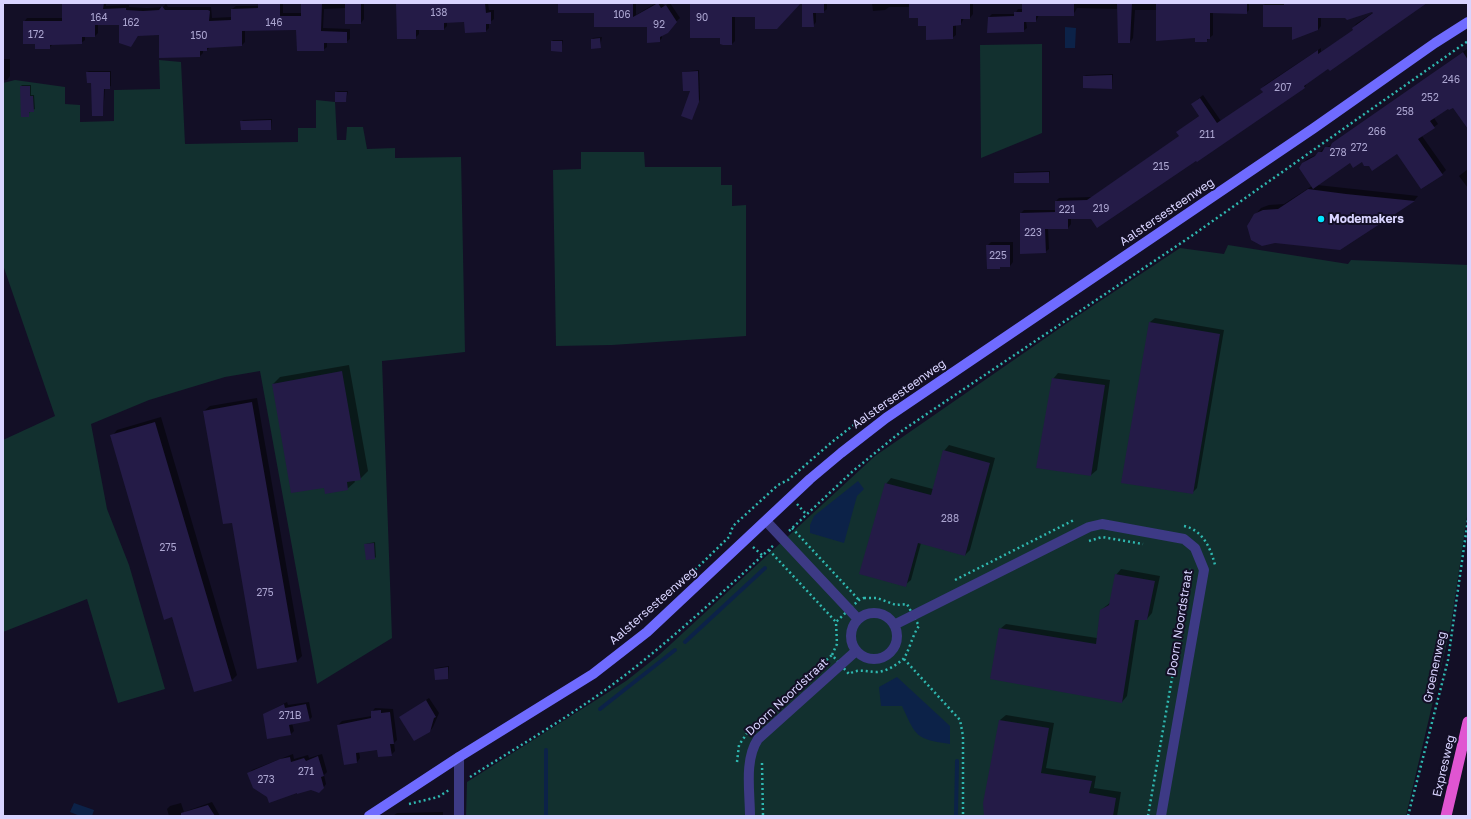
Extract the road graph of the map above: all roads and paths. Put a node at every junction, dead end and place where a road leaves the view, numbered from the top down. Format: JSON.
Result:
{"nodes":[{"id":1,"x":1468,"y":22,"type":"edge"},
{"id":2,"x":1468,"y":42,"type":"edge"},
{"id":3,"x":1080,"y":518,"type":"dead end"},
{"id":4,"x":1468,"y":519,"type":"edge"},
{"id":5,"x":766,"y":521,"type":"junction"},
{"id":6,"x":1182,"y":526,"type":"dead end"},
{"id":7,"x":792,"y":528,"type":"junction"},
{"id":8,"x":782,"y":538,"type":"junction"},
{"id":9,"x":1087,"y":542,"type":"dead end"},
{"id":10,"x":1148,"y":545,"type":"dead end"},
{"id":11,"x":769,"y":550,"type":"junction"},
{"id":12,"x":1190,"y":566,"type":"dead end"},
{"id":13,"x":1216,"y":569,"type":"dead end"},
{"id":14,"x":950,"y":583,"type":"dead end"},
{"id":15,"x":859,"y":600,"type":"junction"},
{"id":16,"x":914,"y":601,"type":"dead end"},
{"id":17,"x":907,"y":604,"type":"junction"},
{"id":18,"x":849,"y":609,"type":"junction"},
{"id":19,"x":913,"y":615,"type":"junction"},
{"id":20,"x":858,"y":619,"type":"junction"},
{"id":21,"x":836,"y":622,"type":"junction"},
{"id":22,"x":926,"y":623,"type":"dead end"},
{"id":23,"x":894,"y":625,"type":"junction"},
{"id":24,"x":919,"y":626,"type":"junction"},
{"id":25,"x":856,"y":651,"type":"junction"},
{"id":26,"x":904,"y":659,"type":"junction"},
{"id":27,"x":841,"y":664,"type":"junction"},
{"id":28,"x":849,"y":674,"type":"junction"},
{"id":29,"x":843,"y":679,"type":"dead end"},
{"id":30,"x":1468,"y":722,"type":"edge"},
{"id":31,"x":459,"y":757,"type":"junction"},
{"id":32,"x":763,"y":758,"type":"dead end"},
{"id":33,"x":459,"y":784,"type":"junction"},
{"id":34,"x":405,"y":805,"type":"dead end"},
{"id":35,"x":369,"y":816,"type":"edge"},
{"id":36,"x":458,"y":816,"type":"edge"},
{"id":37,"x":750,"y":816,"type":"edge"},
{"id":38,"x":763,"y":816,"type":"edge"},
{"id":39,"x":963,"y":816,"type":"edge"},
{"id":40,"x":1148,"y":816,"type":"edge"},
{"id":41,"x":1161,"y":816,"type":"edge"},
{"id":42,"x":1408,"y":816,"type":"edge"},
{"id":43,"x":1446,"y":816,"type":"edge"}],
"edges":[{"from":1,"to":5,"type":"main road","name":"Aalstersesteenweg"},
{"from":2,"to":7,"type":"path"},
{"from":3,"to":14,"type":"path"},
{"from":4,"to":42,"type":"path","name":"Groenenweg"},
{"from":5,"to":8,"type":"street"},
{"from":5,"to":31,"type":"main road","name":"Aalstersesteenweg"},
{"from":6,"to":13,"type":"path"},
{"from":7,"to":8,"type":"path"},
{"from":7,"to":15,"type":"path"},
{"from":8,"to":11,"type":"path"},
{"from":8,"to":18,"type":"street"},
{"from":9,"to":10,"type":"path"},
{"from":11,"to":21,"type":"path"},
{"from":11,"to":33,"type":"path"},
{"from":12,"to":40,"type":"path"},
{"from":15,"to":17,"type":"path"},
{"from":15,"to":18,"type":"path"},
{"from":16,"to":17,"type":"path"},
{"from":17,"to":19,"type":"path"},
{"from":18,"to":20,"type":"street"},
{"from":18,"to":21,"type":"path"},
{"from":19,"to":23,"type":"street","name":"Doorn Noordstraat"},
{"from":19,"to":24,"type":"path"},
{"from":19,"to":41,"type":"street","name":"Doorn Noordstraat"},
{"from":20,"to":23,"type":"street"},
{"from":20,"to":25,"type":"street"},
{"from":21,"to":27,"type":"path"},
{"from":22,"to":24,"type":"path"},
{"from":23,"to":25,"type":"street"},
{"from":24,"to":26,"type":"path"},
{"from":25,"to":27,"type":"street","name":"Doorn Noordstraat"},
{"from":26,"to":28,"type":"path"},
{"from":26,"to":39,"type":"path"},
{"from":27,"to":28,"type":"path"},
{"from":27,"to":37,"type":"street","name":"Doorn Noordstraat"},
{"from":28,"to":29,"type":"path"},
{"from":30,"to":43,"type":"highway","name":"Expresweg"},
{"from":31,"to":33,"type":"street"},
{"from":31,"to":35,"type":"main road","name":"Aalstersesteenweg"},
{"from":32,"to":38,"type":"path"},
{"from":33,"to":34,"type":"path"},
{"from":33,"to":36,"type":"street"}]}
